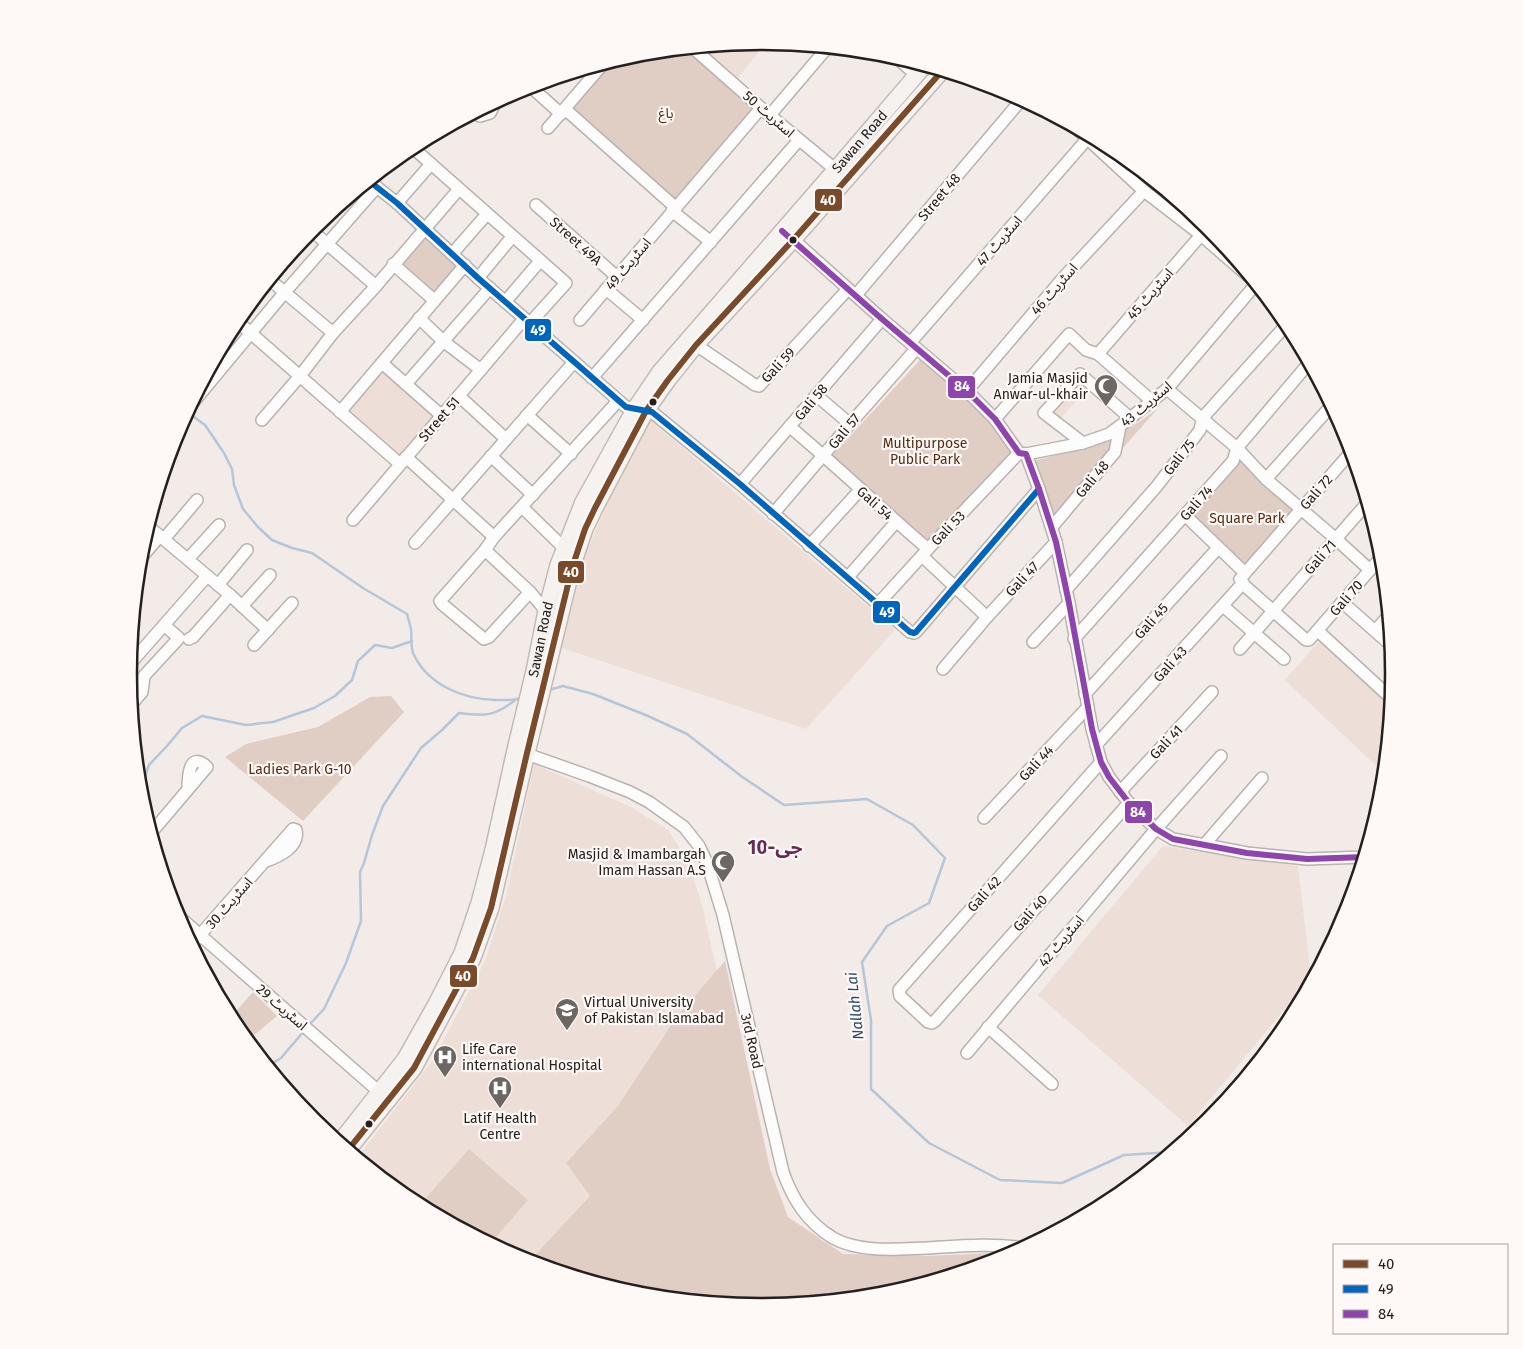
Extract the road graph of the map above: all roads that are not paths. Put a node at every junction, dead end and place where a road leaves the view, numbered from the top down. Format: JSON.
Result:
{"nodes":[{"id":1,"x":699,"y":53,"type":"edge"},
{"id":2,"x":822,"y":53,"type":"edge"},
{"id":3,"x":921,"y":70,"type":"edge"},
{"id":4,"x":596,"y":72,"type":"edge"},
{"id":5,"x":938,"y":75,"type":"edge"},
{"id":6,"x":538,"y":92,"type":"edge"},
{"id":7,"x":1017,"y":105,"type":"edge"},
{"id":8,"x":563,"y":111,"type":"junction"},
{"id":9,"x":765,"y":112,"type":"junction"},
{"id":10,"x":548,"y":128,"type":"dead end"},
{"id":11,"x":799,"y":140,"type":"junction"},
{"id":12,"x":1085,"y":141,"type":"edge"},
{"id":13,"x":1102,"y":151,"type":"edge"},
{"id":14,"x":419,"y":153,"type":"edge"},
{"id":15,"x":431,"y":164,"type":"junction"},
{"id":16,"x":841,"y":174,"type":"junction"},
{"id":17,"x":374,"y":185,"type":"edge"},
{"id":18,"x":370,"y":189,"type":"edge"},
{"id":19,"x":459,"y":189,"type":"junction"},
{"id":20,"x":1144,"y":191,"type":"junction"},
{"id":21,"x":397,"y":204,"type":"junction"},
{"id":22,"x":536,"y":205,"type":"dead end"},
{"id":23,"x":674,"y":209,"type":"junction"},
{"id":24,"x":487,"y":214,"type":"junction"},
{"id":25,"x":426,"y":229,"type":"junction"},
{"id":26,"x":318,"y":235,"type":"edge"},
{"id":27,"x":1201,"y":235,"type":"junction"},
{"id":28,"x":788,"y":236,"type":"junction"},
{"id":29,"x":512,"y":237,"type":"junction"},
{"id":30,"x":711,"y":242,"type":"junction"},
{"id":31,"x":328,"y":244,"type":"junction"},
{"id":32,"x":1222,"y":253,"type":"edge"},
{"id":33,"x":452,"y":254,"type":"junction"},
{"id":34,"x":540,"y":261,"type":"junction"},
{"id":35,"x":394,"y":264,"type":"junction"},
{"id":36,"x":465,"y":265,"type":"junction"},
{"id":37,"x":617,"y":277,"type":"junction"},
{"id":38,"x":478,"y":278,"type":"junction"},
{"id":39,"x":275,"y":284,"type":"edge"},
{"id":40,"x":376,"y":286,"type":"junction"},
{"id":41,"x":1251,"y":287,"type":"edge"},
{"id":42,"x":490,"y":288,"type":"junction"},
{"id":43,"x":606,"y":289,"type":"junction"},
{"id":44,"x":286,"y":292,"type":"junction"},
{"id":45,"x":852,"y":292,"type":"junction"},
{"id":46,"x":434,"y":300,"type":"junction"},
{"id":47,"x":505,"y":302,"type":"junction"},
{"id":48,"x":419,"y":318,"type":"junction"},
{"id":49,"x":882,"y":319,"type":"junction"},
{"id":50,"x":580,"y":320,"type":"dead end"},
{"id":51,"x":644,"y":320,"type":"junction"},
{"id":52,"x":527,"y":321,"type":"junction"},
{"id":53,"x":243,"y":326,"type":"edge"},
{"id":54,"x":1282,"y":330,"type":"edge"},
{"id":55,"x":252,"y":333,"type":"junction"},
{"id":56,"x":332,"y":334,"type":"junction"},
{"id":57,"x":443,"y":341,"type":"junction"},
{"id":58,"x":696,"y":345,"type":"junction"},
{"id":59,"x":913,"y":346,"type":"junction"},
{"id":60,"x":1098,"y":354,"type":"junction"},
{"id":61,"x":574,"y":362,"type":"junction"},
{"id":62,"x":382,"y":363,"type":"junction"},
{"id":63,"x":1305,"y":367,"type":"edge"},
{"id":64,"x":481,"y":370,"type":"junction"},
{"id":65,"x":300,"y":376,"type":"junction"},
{"id":66,"x":592,"y":378,"type":"junction"},
{"id":67,"x":406,"y":384,"type":"junction"},
{"id":68,"x":208,"y":386,"type":"edge"},
{"id":69,"x":1167,"y":390,"type":"junction"},
{"id":70,"x":968,"y":391,"type":"junction"},
{"id":71,"x":816,"y":395,"type":"junction"},
{"id":72,"x":459,"y":396,"type":"junction"},
{"id":73,"x":618,"y":401,"type":"junction"},
{"id":74,"x":1152,"y":402,"type":"junction"},
{"id":75,"x":640,"y":410,"type":"junction"},
{"id":76,"x":1327,"y":410,"type":"edge"},
{"id":77,"x":340,"y":412,"type":"junction"},
{"id":78,"x":527,"y":415,"type":"junction"},
{"id":79,"x":442,"y":416,"type":"junction"},
{"id":80,"x":1130,"y":418,"type":"junction"},
{"id":81,"x":995,"y":419,"type":"junction"},
{"id":82,"x":262,"y":420,"type":"dead end"},
{"id":83,"x":1202,"y":420,"type":"junction"},
{"id":84,"x":850,"y":424,"type":"junction"},
{"id":85,"x":1120,"y":426,"type":"junction"},
{"id":86,"x":790,"y":427,"type":"junction"},
{"id":87,"x":506,"y":438,"type":"junction"},
{"id":88,"x":1083,"y":443,"type":"junction"},
{"id":89,"x":1236,"y":448,"type":"junction"},
{"id":90,"x":571,"y":454,"type":"junction"},
{"id":91,"x":1023,"y":454,"type":"junction"},
{"id":92,"x":824,"y":455,"type":"junction"},
{"id":93,"x":491,"y":456,"type":"junction"},
{"id":94,"x":1346,"y":457,"type":"edge"},
{"id":95,"x":403,"y":461,"type":"junction"},
{"id":96,"x":1266,"y":479,"type":"junction"},
{"id":97,"x":740,"y":484,"type":"junction"},
{"id":98,"x":1039,"y":489,"type":"junction"},
{"id":99,"x":860,"y":490,"type":"junction"},
{"id":100,"x":533,"y":495,"type":"junction"},
{"id":101,"x":197,"y":500,"type":"dead end"},
{"id":102,"x":452,"y":500,"type":"junction"},
{"id":103,"x":522,"y":507,"type":"junction"},
{"id":104,"x":1363,"y":507,"type":"edge"},
{"id":105,"x":1301,"y":509,"type":"junction"},
{"id":106,"x":774,"y":514,"type":"junction"},
{"id":107,"x":1187,"y":514,"type":"junction"},
{"id":108,"x":353,"y":520,"type":"dead end"},
{"id":109,"x":896,"y":522,"type":"junction"},
{"id":110,"x":218,"y":525,"type":"dead end"},
{"id":111,"x":1052,"y":527,"type":"junction"},
{"id":112,"x":154,"y":531,"type":"edge"},
{"id":113,"x":162,"y":537,"type":"junction"},
{"id":114,"x":494,"y":537,"type":"junction"},
{"id":115,"x":1336,"y":539,"type":"junction"},
{"id":116,"x":1056,"y":542,"type":"junction"},
{"id":117,"x":415,"y":543,"type":"dead end"},
{"id":118,"x":809,"y":546,"type":"junction"},
{"id":119,"x":564,"y":548,"type":"junction"},
{"id":120,"x":1218,"y":548,"type":"junction"},
{"id":121,"x":150,"y":549,"type":"edge"},
{"id":122,"x":247,"y":550,"type":"dead end"},
{"id":123,"x":485,"y":550,"type":"junction"},
{"id":124,"x":925,"y":552,"type":"junction"},
{"id":125,"x":188,"y":559,"type":"junction"},
{"id":126,"x":1376,"y":563,"type":"edge"},
{"id":127,"x":1370,"y":570,"type":"junction"},
{"id":128,"x":270,"y":574,"type":"dead end"},
{"id":129,"x":207,"y":576,"type":"junction"},
{"id":130,"x":848,"y":577,"type":"junction"},
{"id":131,"x":1243,"y":578,"type":"junction"},
{"id":132,"x":218,"y":584,"type":"junction"},
{"id":133,"x":955,"y":587,"type":"junction"},
{"id":134,"x":1066,"y":590,"type":"junction"},
{"id":135,"x":530,"y":592,"type":"junction"},
{"id":136,"x":230,"y":595,"type":"junction"},
{"id":137,"x":1069,"y":602,"type":"junction"},
{"id":138,"x":1342,"y":602,"type":"junction"},
{"id":139,"x":292,"y":603,"type":"dead end"},
{"id":140,"x":878,"y":604,"type":"junction"},
{"id":141,"x":242,"y":606,"type":"junction"},
{"id":142,"x":1223,"y":606,"type":"junction"},
{"id":143,"x":546,"y":611,"type":"junction"},
{"id":144,"x":1273,"y":612,"type":"junction"},
{"id":145,"x":987,"y":617,"type":"junction"},
{"id":146,"x":1384,"y":621,"type":"edge"},
{"id":147,"x":164,"y":625,"type":"junction"},
{"id":148,"x":268,"y":630,"type":"junction"},
{"id":149,"x":1318,"y":631,"type":"junction"},
{"id":150,"x":1375,"y":631,"type":"junction"},
{"id":151,"x":1254,"y":633,"type":"junction"},
{"id":152,"x":189,"y":639,"type":"dead end"},
{"id":153,"x":1074,"y":639,"type":"junction"},
{"id":154,"x":1385,"y":640,"type":"edge"},
{"id":155,"x":1033,"y":642,"type":"dead end"},
{"id":156,"x":254,"y":645,"type":"dead end"},
{"id":157,"x":545,"y":649,"type":"junction"},
{"id":158,"x":1240,"y":649,"type":"dead end"},
{"id":159,"x":137,"y":655,"type":"edge"},
{"id":160,"x":1284,"y":659,"type":"dead end"},
{"id":161,"x":943,"y":669,"type":"dead end"},
{"id":162,"x":137,"y":671,"type":"edge"},
{"id":163,"x":144,"y":676,"type":"junction"},
{"id":164,"x":1212,"y":692,"type":"dead end"},
{"id":165,"x":1386,"y":693,"type":"edge"},
{"id":166,"x":1084,"y":694,"type":"junction"},
{"id":167,"x":138,"y":697,"type":"edge"},
{"id":168,"x":1087,"y":708,"type":"junction"},
{"id":169,"x":1096,"y":744,"type":"junction"},
{"id":170,"x":521,"y":752,"type":"junction"},
{"id":171,"x":1221,"y":756,"type":"dead end"},
{"id":172,"x":1101,"y":762,"type":"junction"},
{"id":173,"x":1262,"y":778,"type":"dead end"},
{"id":174,"x":188,"y":789,"type":"dead end"},
{"id":175,"x":1120,"y":792,"type":"junction"},
{"id":176,"x":1129,"y":803,"type":"junction"},
{"id":177,"x":984,"y":818,"type":"dead end"},
{"id":178,"x":156,"y":827,"type":"edge"},
{"id":179,"x":1156,"y":829,"type":"junction"},
{"id":180,"x":1204,"y":845,"type":"junction"},
{"id":181,"x":1358,"y":858,"type":"edge"},
{"id":182,"x":266,"y":861,"type":"dead end"},
{"id":183,"x":191,"y":928,"type":"edge"},
{"id":184,"x":200,"y":936,"type":"junction"},
{"id":185,"x":196,"y":940,"type":"edge"},
{"id":186,"x":932,"y":1023,"type":"joint"},
{"id":187,"x":988,"y":1027,"type":"junction"},
{"id":188,"x":967,"y":1053,"type":"dead end"},
{"id":189,"x":1052,"y":1084,"type":"dead end"},
{"id":190,"x":384,"y":1096,"type":"junction"},
{"id":191,"x":344,"y":1138,"type":"edge"},
{"id":192,"x":351,"y":1145,"type":"edge"},
{"id":193,"x":1012,"y":1246,"type":"edge"}],
"edges":[{"from":1,"to":9,"type":"street","name":"اسٹریٹ 50"},
{"from":2,"to":9,"type":"street","name":"اسٹریٹ 49"},
{"from":3,"to":16,"type":"main road","name":"Sawan Road"},
{"from":4,"to":8,"type":"street"},
{"from":5,"to":16,"type":"main road","name":"Sawan Road"},
{"from":6,"to":8,"type":"street"},
{"from":7,"to":45,"type":"street","name":"Street 48"},
{"from":8,"to":10,"type":"street"},
{"from":8,"to":23,"type":"street"},
{"from":9,"to":11,"type":"street","name":"اسٹریٹ 50"},
{"from":9,"to":23,"type":"street","name":"اسٹریٹ 49"},
{"from":11,"to":16,"type":"street","name":"اسٹریٹ 50"},
{"from":11,"to":30,"type":"street"},
{"from":12,"to":59,"type":"street","name":"اسٹریٹ 47"},
{"from":13,"to":20,"type":"street"},
{"from":14,"to":15,"type":"street"},
{"from":15,"to":19,"type":"street"},
{"from":15,"to":21,"type":"street"},
{"from":16,"to":28,"type":"main road","name":"Sawan Road"},
{"from":17,"to":21,"type":"street"},
{"from":18,"to":31,"type":"street"},
{"from":19,"to":24,"type":"street"},
{"from":19,"to":25,"type":"street"},
{"from":20,"to":27,"type":"street"},
{"from":20,"to":70,"type":"street","name":"اسٹریٹ 46"},
{"from":21,"to":25,"type":"street"},
{"from":22,"to":37,"type":"street","name":"Street 49A"},
{"from":23,"to":30,"type":"street"},
{"from":23,"to":37,"type":"street","name":"اسٹریٹ 49"},
{"from":24,"to":29,"type":"street"},
{"from":24,"to":33,"type":"street"},
{"from":25,"to":33,"type":"street"},
{"from":25,"to":35,"type":"street"},
{"from":26,"to":31,"type":"street"},
{"from":27,"to":32,"type":"street"},
{"from":27,"to":60,"type":"street","name":"اسٹریٹ 45"},
{"from":28,"to":45,"type":"street"},
{"from":28,"to":58,"type":"main road","name":"Sawan Road"},
{"from":28,"to":75,"type":"main road","name":"Sawan Road"},
{"from":29,"to":34,"type":"street"},
{"from":29,"to":38,"type":"street"},
{"from":30,"to":51,"type":"street"},
{"from":31,"to":40,"type":"street"},
{"from":31,"to":44,"type":"street"},
{"from":33,"to":36,"type":"street"},
{"from":34,"to":47,"type":"street"},
{"from":34,"to":52,"type":"street","name":"Street 51"},
{"from":35,"to":40,"type":"street"},
{"from":35,"to":46,"type":"street"},
{"from":36,"to":38,"type":"street"},
{"from":36,"to":46,"type":"street"},
{"from":37,"to":43,"type":"street","name":"اسٹریٹ 49"},
{"from":38,"to":42,"type":"street"},
{"from":39,"to":44,"type":"street"},
{"from":40,"to":56,"type":"street"},
{"from":41,"to":69,"type":"street","name":"اسٹریٹ 43"},
{"from":42,"to":47,"type":"street"},
{"from":42,"to":57,"type":"street"},
{"from":43,"to":50,"type":"street","name":"اسٹریٹ 49"},
{"from":43,"to":51,"type":"street"},
{"from":44,"to":55,"type":"street"},
{"from":44,"to":56,"type":"street"},
{"from":45,"to":49,"type":"street"},
{"from":45,"to":58,"type":"street","name":"Gali 59"},
{"from":46,"to":48,"type":"street"},
{"from":47,"to":52,"type":"street"},
{"from":48,"to":57,"type":"street"},
{"from":48,"to":62,"type":"street"},
{"from":49,"to":59,"type":"street"},
{"from":49,"to":71,"type":"street","name":"Gali 58"},
{"from":51,"to":66,"type":"street"},
{"from":52,"to":61,"type":"street"},
{"from":52,"to":64,"type":"street","name":"Street 51"},
{"from":53,"to":55,"type":"street"},
{"from":54,"to":83,"type":"street","name":"Gali 75"},
{"from":55,"to":65,"type":"street"},
{"from":55,"to":68,"type":"street"},
{"from":56,"to":65,"type":"street"},
{"from":57,"to":64,"type":"street"},
{"from":57,"to":67,"type":"street"},
{"from":58,"to":75,"type":"main road","name":"Sawan Road"},
{"from":59,"to":70,"type":"street"},
{"from":59,"to":84,"type":"street","name":"Gali 57"},
{"from":60,"to":74,"type":"street"},
{"from":60,"to":81,"type":"street"},
{"from":61,"to":66,"type":"street"},
{"from":61,"to":78,"type":"street"},
{"from":62,"to":67,"type":"street"},
{"from":62,"to":77,"type":"street"},
{"from":63,"to":89,"type":"street","name":"Gali 74"},
{"from":64,"to":72,"type":"street","name":"Street 51"},
{"from":65,"to":77,"type":"street"},
{"from":65,"to":82,"type":"street"},
{"from":66,"to":73,"type":"street"},
{"from":67,"to":79,"type":"street"},
{"from":69,"to":74,"type":"street","name":"اسٹریٹ 43"},
{"from":69,"to":83,"type":"street"},
{"from":70,"to":81,"type":"street"},
{"from":71,"to":84,"type":"street"},
{"from":71,"to":86,"type":"street","name":"Gali 58"},
{"from":72,"to":79,"type":"street","name":"Street 51"},
{"from":72,"to":87,"type":"street"},
{"from":73,"to":75,"type":"street"},
{"from":73,"to":90,"type":"street"},
{"from":74,"to":80,"type":"street","name":"اسٹریٹ 43"},
{"from":75,"to":97,"type":"street"},
{"from":75,"to":119,"type":"main road","name":"Sawan Road"},
{"from":75,"to":157,"type":"main road","name":"Sawan Road"},
{"from":76,"to":96,"type":"street"},
{"from":77,"to":95,"type":"street"},
{"from":78,"to":87,"type":"street"},
{"from":78,"to":90,"type":"street"},
{"from":79,"to":95,"type":"street","name":"Street 51"},
{"from":80,"to":85,"type":"street","name":"اسٹریٹ 43"},
{"from":80,"to":88,"type":"street"},
{"from":81,"to":91,"type":"street"},
{"from":83,"to":89,"type":"street"},
{"from":83,"to":134,"type":"street","name":"Gali 75"},
{"from":84,"to":92,"type":"street","name":"Gali 57"},
{"from":85,"to":88,"type":"street","name":"اسٹریٹ 43"},
{"from":85,"to":111,"type":"street","name":"Gali 48"},
{"from":86,"to":92,"type":"street","name":"Gali 54"},
{"from":86,"to":97,"type":"street","name":"Gali 58"},
{"from":87,"to":93,"type":"street"},
{"from":88,"to":91,"type":"street","name":"اسٹریٹ 43"},
{"from":89,"to":96,"type":"street"},
{"from":89,"to":107,"type":"street","name":"Gali 74"},
{"from":90,"to":100,"type":"street"},
{"from":91,"to":98,"type":"street"},
{"from":91,"to":124,"type":"street","name":"Gali 53"},
{"from":92,"to":99,"type":"street","name":"Gali 54"},
{"from":92,"to":106,"type":"street","name":"Gali 57"},
{"from":93,"to":100,"type":"street"},
{"from":93,"to":102,"type":"street"},
{"from":94,"to":105,"type":"street","name":"Gali 72"},
{"from":95,"to":102,"type":"street"},
{"from":95,"to":108,"type":"street","name":"Street 51"},
{"from":96,"to":105,"type":"street"},
{"from":97,"to":106,"type":"street"},
{"from":98,"to":111,"type":"street"},
{"from":98,"to":133,"type":"street"},
{"from":99,"to":109,"type":"street","name":"Gali 54"},
{"from":99,"to":118,"type":"street"},
{"from":100,"to":103,"type":"street"},
{"from":101,"to":113,"type":"street"},
{"from":102,"to":114,"type":"street"},
{"from":102,"to":117,"type":"street"},
{"from":103,"to":114,"type":"street"},
{"from":103,"to":119,"type":"street"},
{"from":104,"to":115,"type":"street","name":"Gali 71"},
{"from":105,"to":115,"type":"street"},
{"from":105,"to":131,"type":"street","name":"Gali 72"},
{"from":106,"to":118,"type":"street"},
{"from":107,"to":120,"type":"street"},
{"from":107,"to":153,"type":"street","name":"Gali 74"},
{"from":109,"to":124,"type":"street","name":"Gali 54"},
{"from":109,"to":130,"type":"street"},
{"from":110,"to":125,"type":"street"},
{"from":111,"to":116,"type":"street"},
{"from":112,"to":113,"type":"street"},
{"from":113,"to":121,"type":"street"},
{"from":113,"to":125,"type":"street"},
{"from":114,"to":123,"type":"street"},
{"from":115,"to":127,"type":"street"},
{"from":115,"to":144,"type":"street","name":"Gali 71"},
{"from":116,"to":134,"type":"street"},
{"from":116,"to":145,"type":"street","name":"Gali 47"},
{"from":118,"to":130,"type":"street"},
{"from":119,"to":143,"type":"main road","name":"Sawan Road"},
{"from":120,"to":131,"type":"street"},
{"from":120,"to":166,"type":"street","name":"Gali 45"},
{"from":122,"to":132,"type":"street"},
{"from":123,"to":135,"type":"street"},
{"from":123,"to":135,"type":"street"},
{"from":124,"to":133,"type":"street","name":"Gali 54"},
{"from":124,"to":140,"type":"street","name":"Gali 53"},
{"from":125,"to":129,"type":"street"},
{"from":126,"to":127,"type":"street","name":"Gali 70"},
{"from":127,"to":138,"type":"street","name":"Gali 70"},
{"from":128,"to":141,"type":"street"},
{"from":129,"to":132,"type":"street"},
{"from":129,"to":147,"type":"street"},
{"from":130,"to":140,"type":"street"},
{"from":131,"to":142,"type":"street","name":"Gali 43"},
{"from":131,"to":144,"type":"street"},
{"from":132,"to":136,"type":"street"},
{"from":133,"to":140,"type":"street"},
{"from":133,"to":145,"type":"street","name":"Gali 54"},
{"from":134,"to":137,"type":"street"},
{"from":135,"to":143,"type":"street"},
{"from":136,"to":141,"type":"street"},
{"from":136,"to":152,"type":"street"},
{"from":137,"to":153,"type":"street"},
{"from":137,"to":155,"type":"street"},
{"from":138,"to":149,"type":"street","name":"Gali 70"},
{"from":138,"to":150,"type":"street"},
{"from":139,"to":148,"type":"street"},
{"from":141,"to":148,"type":"street"},
{"from":142,"to":151,"type":"street"},
{"from":142,"to":169,"type":"street","name":"Gali 43"},
{"from":143,"to":157,"type":"main road","name":"Sawan Road"},
{"from":144,"to":149,"type":"street","name":"Gali 70"},
{"from":144,"to":151,"type":"street","name":"Gali 71"},
{"from":145,"to":161,"type":"street","name":"Gali 47"},
{"from":146,"to":150,"type":"street"},
{"from":147,"to":159,"type":"street"},
{"from":147,"to":163,"type":"street"},
{"from":148,"to":156,"type":"street"},
{"from":149,"to":165,"type":"street"},
{"from":150,"to":154,"type":"street"},
{"from":151,"to":158,"type":"street","name":"Gali 71"},
{"from":151,"to":160,"type":"street"},
{"from":153,"to":166,"type":"street"},
{"from":157,"to":170,"type":"main road","name":"Sawan Road"},
{"from":162,"to":163,"type":"street"},
{"from":163,"to":167,"type":"street"},
{"from":164,"to":175,"type":"street","name":"Gali 41"},
{"from":166,"to":168,"type":"street"},
{"from":168,"to":169,"type":"street"},
{"from":168,"to":177,"type":"street","name":"Gali 44"},
{"from":169,"to":172,"type":"street"},
{"from":170,"to":190,"type":"main road","name":"Sawan Road"},
{"from":170,"to":193,"type":"street","name":"3rd Road"},
{"from":171,"to":179,"type":"street","name":"اسٹریٹ 42"},
{"from":172,"to":175,"type":"street"},
{"from":172,"to":186,"type":"street","name":"Gali 42"},
{"from":173,"to":180,"type":"street"},
{"from":174,"to":178,"type":"street"},
{"from":175,"to":176,"type":"street"},
{"from":176,"to":179,"type":"street"},
{"from":176,"to":186,"type":"street","name":"Gali 40"},
{"from":179,"to":180,"type":"street"},
{"from":179,"to":187,"type":"street","name":"اسٹریٹ 42"},
{"from":180,"to":181,"type":"street"},
{"from":182,"to":184,"type":"street","name":"اسٹریٹ 30"},
{"from":183,"to":184,"type":"street","name":"اسٹریٹ 29"},
{"from":184,"to":185,"type":"street","name":"اسٹریٹ 30"},
{"from":184,"to":190,"type":"street","name":"اسٹریٹ 29"},
{"from":187,"to":188,"type":"street","name":"اسٹریٹ 42"},
{"from":187,"to":189,"type":"street"},
{"from":190,"to":191,"type":"main road","name":"Sawan Road"},
{"from":190,"to":192,"type":"main road","name":"Sawan Road"}]}
